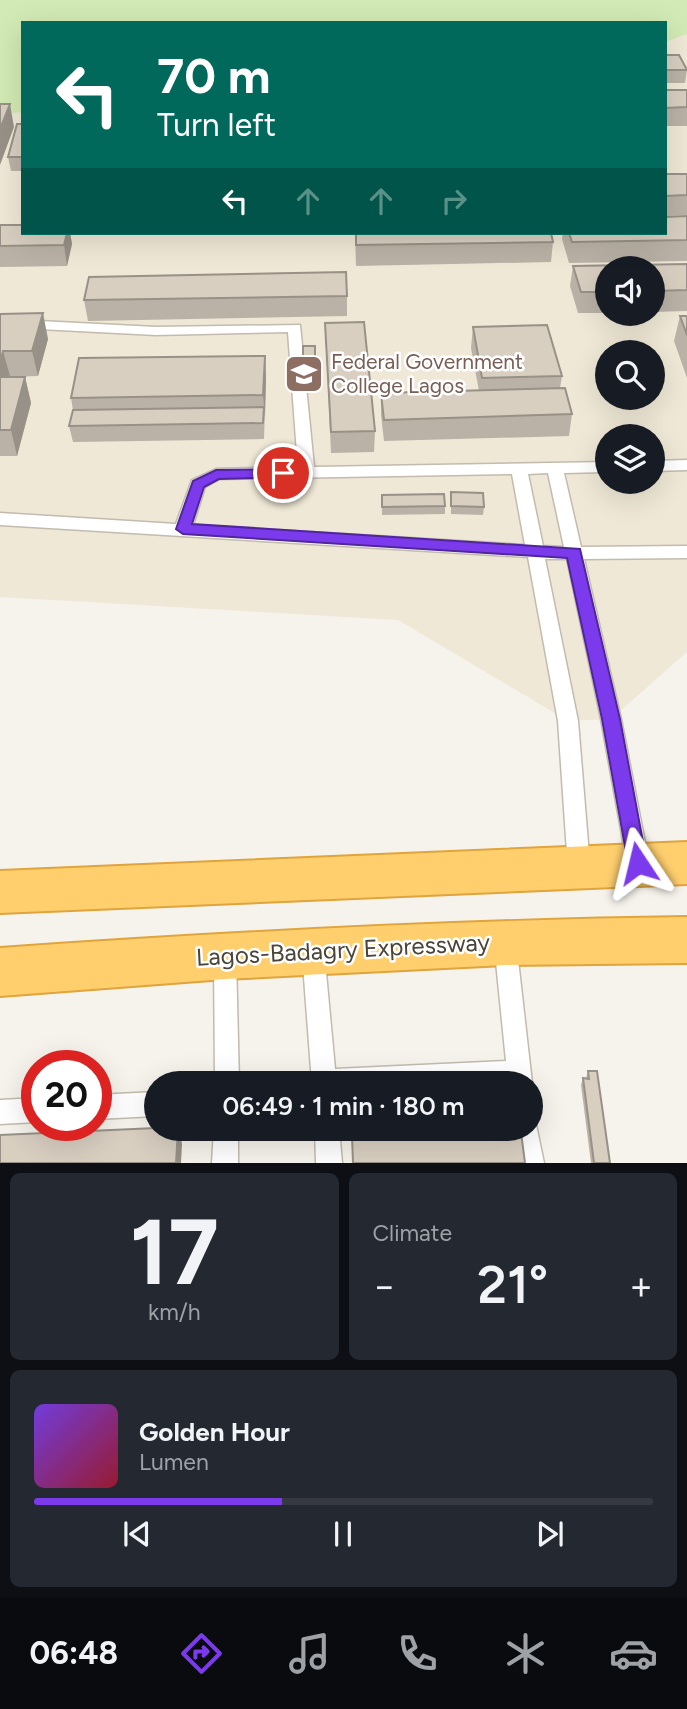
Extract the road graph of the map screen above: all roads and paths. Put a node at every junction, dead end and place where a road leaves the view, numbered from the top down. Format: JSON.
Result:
{"nodes":[{"id":1,"x":0,"y":323,"type":"edge"},
{"id":2,"x":687,"y":465,"type":"edge"},
{"id":3,"x":665,"y":466,"type":"edge"},
{"id":4,"x":595,"y":467,"type":"edge"},
{"id":5,"x":519,"y":469,"type":"junction"},
{"id":6,"x":555,"y":469,"type":"junction"},
{"id":7,"x":306,"y":473,"type":"junction"},
{"id":8,"x":0,"y":519,"type":"edge"},
{"id":9,"x":183,"y":529,"type":"junction"},
{"id":10,"x":535,"y":552,"type":"junction"},
{"id":11,"x":687,"y":552,"type":"edge"},
{"id":12,"x":574,"y":553,"type":"junction"},
{"id":13,"x":638,"y":863,"type":"junction"},
{"id":14,"x":687,"y":863,"type":"edge"},
{"id":15,"x":579,"y":867,"type":"junction"},
{"id":16,"x":0,"y":892,"type":"edge"},
{"id":17,"x":687,"y":940,"type":"edge"},
{"id":18,"x":505,"y":942,"type":"junction"},
{"id":19,"x":313,"y":951,"type":"junction"},
{"id":20,"x":225,"y":956,"type":"junction"},
{"id":21,"x":0,"y":972,"type":"edge"},
{"id":22,"x":227,"y":1071,"type":"edge"},
{"id":23,"x":323,"y":1071,"type":"edge"},
{"id":24,"x":518,"y":1071,"type":"edge"},
{"id":25,"x":144,"y":1105,"type":"edge"},
{"id":26,"x":112,"y":1106,"type":"edge"},
{"id":27,"x":21,"y":1111,"type":"edge"},
{"id":28,"x":0,"y":1112,"type":"edge"},
{"id":29,"x":226,"y":1141,"type":"edge"},
{"id":30,"x":328,"y":1141,"type":"edge"},
{"id":31,"x":528,"y":1141,"type":"edge"},
{"id":32,"x":225,"y":1163,"type":"edge"},
{"id":33,"x":329,"y":1163,"type":"edge"},
{"id":34,"x":531,"y":1163,"type":"edge"}],
"edges":[{"from":1,"to":7,"type":"lane"},
{"from":2,"to":3,"type":"lane"},
{"from":4,"to":6,"type":"lane"},
{"from":5,"to":6,"type":"lane"},
{"from":5,"to":7,"type":"lane"},
{"from":5,"to":10,"type":"lane"},
{"from":6,"to":12,"type":"lane"},
{"from":7,"to":9,"type":"lane"},
{"from":8,"to":9,"type":"lane"},
{"from":9,"to":10,"type":"lane"},
{"from":10,"to":12,"type":"lane"},
{"from":10,"to":15,"type":"lane"},
{"from":11,"to":12,"type":"lane"},
{"from":12,"to":13,"type":"lane"},
{"from":13,"to":14,"type":"highway"},
{"from":13,"to":15,"type":"highway"},
{"from":15,"to":16,"type":"highway"},
{"from":17,"to":18,"type":"highway","name":"Lagos-Badagry Expressway"},
{"from":18,"to":19,"type":"highway","name":"Lagos-Badagry Expressway"},
{"from":18,"to":24,"type":"lane"},
{"from":19,"to":20,"type":"highway","name":"Lagos-Badagry Expressway"},
{"from":19,"to":23,"type":"lane"},
{"from":20,"to":21,"type":"highway","name":"Lagos-Badagry Expressway"},
{"from":20,"to":22,"type":"lane"},
{"from":25,"to":26,"type":"lane"},
{"from":27,"to":28,"type":"lane"},
{"from":29,"to":32,"type":"lane"},
{"from":30,"to":33,"type":"lane"},
{"from":31,"to":34,"type":"lane"}]}
